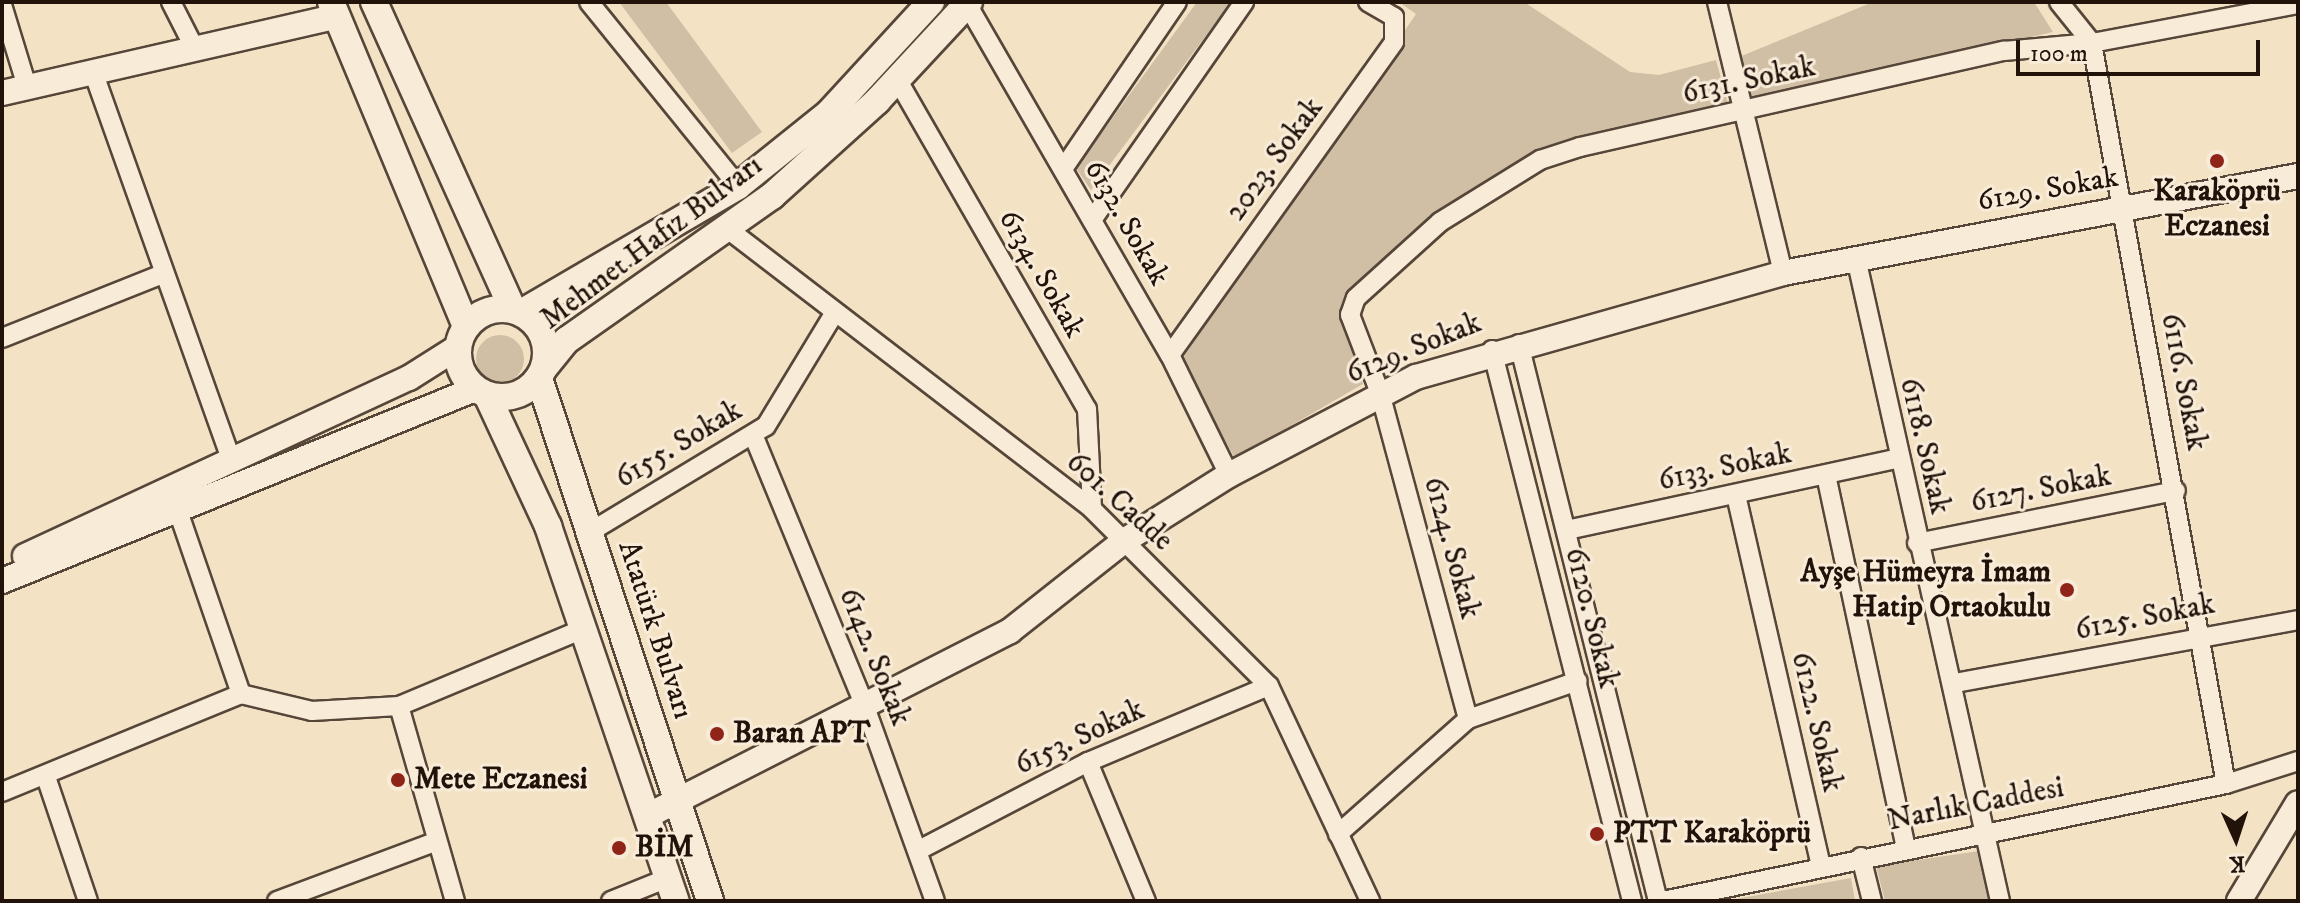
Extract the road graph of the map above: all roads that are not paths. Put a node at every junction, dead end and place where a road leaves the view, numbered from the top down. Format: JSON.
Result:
{"nodes":[{"id":1,"x":171,"y":2,"type":"edge"},
{"id":2,"x":376,"y":2,"type":"edge"},
{"id":3,"x":589,"y":2,"type":"edge"},
{"id":4,"x":931,"y":2,"type":"edge"},
{"id":5,"x":1177,"y":2,"type":"edge"},
{"id":6,"x":1244,"y":2,"type":"edge"},
{"id":7,"x":1368,"y":2,"type":"edge"},
{"id":8,"x":1717,"y":2,"type":"edge"},
{"id":9,"x":2059,"y":2,"type":"edge"},
{"id":10,"x":968,"y":3,"type":"edge"},
{"id":11,"x":2298,"y":4,"type":"edge"},
{"id":12,"x":2,"y":5,"type":"edge"},
{"id":13,"x":334,"y":9,"type":"edge"},
{"id":14,"x":2092,"y":43,"type":"junction"},
{"id":15,"x":196,"y":51,"type":"junction"},
{"id":16,"x":95,"y":77,"type":"junction"},
{"id":17,"x":897,"y":79,"type":"junction"},
{"id":18,"x":27,"y":87,"type":"junction"},
{"id":19,"x":2,"y":93,"type":"edge"},
{"id":20,"x":1745,"y":110,"type":"junction"},
{"id":21,"x":1063,"y":169,"type":"junction"},
{"id":22,"x":2298,"y":176,"type":"edge"},
{"id":23,"x":738,"y":186,"type":"junction"},
{"id":24,"x":2122,"y":210,"type":"junction"},
{"id":25,"x":1092,"y":220,"type":"junction"},
{"id":26,"x":729,"y":230,"type":"junction"},
{"id":27,"x":1856,"y":258,"type":"junction"},
{"id":28,"x":1783,"y":273,"type":"junction"},
{"id":29,"x":163,"y":274,"type":"junction"},
{"id":30,"x":517,"y":312,"type":"junction"},
{"id":31,"x":835,"y":312,"type":"junction"},
{"id":32,"x":462,"y":337,"type":"junction"},
{"id":33,"x":2,"y":338,"type":"edge"},
{"id":34,"x":1519,"y":344,"type":"junction"},
{"id":35,"x":1492,"y":350,"type":"junction"},
{"id":36,"x":1170,"y":355,"type":"junction"},
{"id":37,"x":541,"y":373,"type":"junction"},
{"id":38,"x":481,"y":392,"type":"junction"},
{"id":39,"x":1380,"y":393,"type":"junction"},
{"id":40,"x":754,"y":437,"type":"junction"},
{"id":41,"x":230,"y":456,"type":"junction"},
{"id":42,"x":1896,"y":459,"type":"junction"},
{"id":43,"x":1229,"y":475,"type":"junction"},
{"id":44,"x":1826,"y":475,"type":"junction"},
{"id":45,"x":2176,"y":491,"type":"junction"},
{"id":46,"x":1736,"y":495,"type":"junction"},
{"id":47,"x":1092,"y":509,"type":"junction"},
{"id":48,"x":178,"y":511,"type":"junction"},
{"id":49,"x":1567,"y":530,"type":"junction"},
{"id":50,"x":590,"y":532,"type":"junction"},
{"id":51,"x":1124,"y":541,"type":"junction"},
{"id":52,"x":1917,"y":543,"type":"junction"},
{"id":53,"x":2,"y":568,"type":"edge"},
{"id":54,"x":2,"y":581,"type":"edge"},
{"id":55,"x":2298,"y":620,"type":"edge"},
{"id":56,"x":578,"y":631,"type":"junction"},
{"id":57,"x":2203,"y":635,"type":"junction"},
{"id":58,"x":1578,"y":681,"type":"junction"},
{"id":59,"x":1955,"y":683,"type":"junction"},
{"id":60,"x":1269,"y":686,"type":"junction"},
{"id":61,"x":241,"y":694,"type":"junction"},
{"id":62,"x":864,"y":704,"type":"junction"},
{"id":63,"x":399,"y":706,"type":"junction"},
{"id":64,"x":1468,"y":719,"type":"junction"},
{"id":65,"x":2298,"y":761,"type":"edge"},
{"id":66,"x":1088,"y":762,"type":"junction"},
{"id":67,"x":46,"y":777,"type":"junction"},
{"id":68,"x":2226,"y":784,"type":"junction"},
{"id":69,"x":2,"y":792,"type":"edge"},
{"id":70,"x":2298,"y":803,"type":"edge"},
{"id":71,"x":677,"y":805,"type":"junction"},
{"id":72,"x":647,"y":816,"type":"junction"},
{"id":73,"x":1986,"y":832,"type":"junction"},
{"id":74,"x":1338,"y":834,"type":"junction"},
{"id":75,"x":435,"y":842,"type":"junction"},
{"id":76,"x":1906,"y":847,"type":"junction"},
{"id":77,"x":919,"y":850,"type":"junction"},
{"id":78,"x":1861,"y":857,"type":"junction"},
{"id":79,"x":1821,"y":867,"type":"junction"},
{"id":80,"x":672,"y":889,"type":"edge"},
{"id":81,"x":88,"y":901,"type":"edge"},
{"id":82,"x":277,"y":901,"type":"edge"},
{"id":83,"x":455,"y":901,"type":"edge"},
{"id":84,"x":611,"y":901,"type":"edge"},
{"id":85,"x":710,"y":901,"type":"edge"},
{"id":86,"x":935,"y":901,"type":"edge"},
{"id":87,"x":1146,"y":901,"type":"edge"},
{"id":88,"x":1370,"y":901,"type":"edge"},
{"id":89,"x":1632,"y":901,"type":"edge"},
{"id":90,"x":1660,"y":901,"type":"edge"},
{"id":91,"x":1872,"y":901,"type":"edge"},
{"id":92,"x":2000,"y":901,"type":"edge"},
{"id":93,"x":2239,"y":901,"type":"edge"}],
"edges":[{"from":1,"to":15,"type":"street"},
{"from":2,"to":30,"type":"main road"},
{"from":3,"to":23,"type":"street"},
{"from":4,"to":23,"type":"main road","name":"Mehmet Hafız Bulvarı"},
{"from":5,"to":21,"type":"street"},
{"from":6,"to":25,"type":"street"},
{"from":7,"to":36,"type":"street","name":"2023. Sokak"},
{"from":8,"to":20,"type":"street"},
{"from":9,"to":14,"type":"street","name":"6116. Sokak"},
{"from":10,"to":17,"type":"main road","name":"Mehmet Hafız Bulvarı"},
{"from":10,"to":21,"type":"street","name":"6132. Sokak"},
{"from":11,"to":14,"type":"street","name":"6131. Sokak"},
{"from":12,"to":18,"type":"street"},
{"from":13,"to":15,"type":"street"},
{"from":13,"to":32,"type":"main road"},
{"from":14,"to":20,"type":"street","name":"6131. Sokak"},
{"from":14,"to":24,"type":"street","name":"6116. Sokak"},
{"from":15,"to":16,"type":"street"},
{"from":16,"to":18,"type":"street"},
{"from":16,"to":29,"type":"street"},
{"from":17,"to":26,"type":"main road","name":"Mehmet Hafız Bulvarı"},
{"from":17,"to":47,"type":"street","name":"6134. Sokak"},
{"from":18,"to":19,"type":"street"},
{"from":20,"to":28,"type":"street"},
{"from":20,"to":39,"type":"street","name":"6131. Sokak"},
{"from":21,"to":25,"type":"street","name":"6132. Sokak"},
{"from":22,"to":24,"type":"street","name":"6129. Sokak"},
{"from":23,"to":30,"type":"main road","name":"Mehmet Hafız Bulvarı"},
{"from":24,"to":27,"type":"street","name":"6129. Sokak"},
{"from":24,"to":45,"type":"street","name":"6116. Sokak"},
{"from":25,"to":36,"type":"street","name":"6132. Sokak"},
{"from":26,"to":31,"type":"street","name":"601. Cadde"},
{"from":26,"to":37,"type":"main road","name":"Mehmet Hafız Bulvarı"},
{"from":27,"to":28,"type":"street","name":"6129. Sokak"},
{"from":27,"to":42,"type":"street","name":"6118. Sokak"},
{"from":28,"to":34,"type":"street","name":"6129. Sokak"},
{"from":29,"to":33,"type":"street"},
{"from":29,"to":41,"type":"street"},
{"from":30,"to":32,"type":"main road"},
{"from":30,"to":37,"type":"main road"},
{"from":31,"to":40,"type":"street","name":"6155. Sokak"},
{"from":31,"to":47,"type":"street","name":"601. Cadde"},
{"from":32,"to":38,"type":"main road"},
{"from":32,"to":41,"type":"street"},
{"from":34,"to":35,"type":"street","name":"6129. Sokak"},
{"from":34,"to":49,"type":"street"},
{"from":35,"to":39,"type":"street","name":"6129. Sokak"},
{"from":35,"to":58,"type":"street","name":"6120. Sokak"},
{"from":36,"to":43,"type":"street","name":"6132. Sokak"},
{"from":37,"to":38,"type":"main road"},
{"from":37,"to":50,"type":"main road","name":"Atatürk Bulvarı"},
{"from":38,"to":48,"type":"street"},
{"from":38,"to":56,"type":"main road"},
{"from":39,"to":43,"type":"street","name":"6129. Sokak"},
{"from":39,"to":64,"type":"street","name":"6124. Sokak"},
{"from":40,"to":50,"type":"street","name":"6155. Sokak"},
{"from":40,"to":62,"type":"street","name":"6142. Sokak"},
{"from":41,"to":53,"type":"street"},
{"from":42,"to":44,"type":"street","name":"6133. Sokak"},
{"from":42,"to":52,"type":"street","name":"6118. Sokak"},
{"from":43,"to":51,"type":"street","name":"6129. Sokak"},
{"from":44,"to":46,"type":"street","name":"6133. Sokak"},
{"from":44,"to":76,"type":"street"},
{"from":45,"to":52,"type":"street","name":"6127. Sokak"},
{"from":45,"to":57,"type":"street","name":"6116. Sokak"},
{"from":46,"to":49,"type":"street","name":"6133. Sokak"},
{"from":46,"to":79,"type":"street","name":"6122. Sokak"},
{"from":47,"to":51,"type":"street","name":"601. Cadde"},
{"from":48,"to":54,"type":"street"},
{"from":48,"to":61,"type":"street"},
{"from":49,"to":90,"type":"street"},
{"from":50,"to":71,"type":"main road","name":"Atatürk Bulvarı"},
{"from":51,"to":60,"type":"street","name":"601. Cadde"},
{"from":51,"to":62,"type":"street","name":"6129. Sokak"},
{"from":52,"to":59,"type":"street","name":"6118. Sokak"},
{"from":55,"to":57,"type":"street","name":"6125. Sokak"},
{"from":56,"to":63,"type":"street"},
{"from":56,"to":72,"type":"main road"},
{"from":57,"to":59,"type":"street","name":"6125. Sokak"},
{"from":57,"to":68,"type":"street","name":"6116. Sokak"},
{"from":58,"to":64,"type":"street"},
{"from":58,"to":89,"type":"street","name":"6120. Sokak"},
{"from":59,"to":73,"type":"street","name":"6118. Sokak"},
{"from":60,"to":66,"type":"street","name":"6153. Sokak"},
{"from":60,"to":74,"type":"street","name":"601. Cadde"},
{"from":61,"to":63,"type":"street"},
{"from":61,"to":67,"type":"street"},
{"from":62,"to":71,"type":"street","name":"6129. Sokak"},
{"from":62,"to":77,"type":"street","name":"6142. Sokak"},
{"from":63,"to":75,"type":"street"},
{"from":64,"to":74,"type":"street"},
{"from":65,"to":68,"type":"street","name":"Narlık Caddesi"},
{"from":66,"to":77,"type":"street","name":"6153. Sokak"},
{"from":66,"to":87,"type":"street"},
{"from":67,"to":69,"type":"street"},
{"from":67,"to":81,"type":"street"},
{"from":68,"to":73,"type":"street","name":"Narlık Caddesi"},
{"from":70,"to":93,"type":"street"},
{"from":71,"to":72,"type":"street","name":"6129. Sokak"},
{"from":71,"to":85,"type":"main road","name":"Atatürk Bulvarı"},
{"from":72,"to":80,"type":"main road"},
{"from":73,"to":76,"type":"street","name":"Narlık Caddesi"},
{"from":73,"to":92,"type":"street","name":"6118. Sokak"},
{"from":74,"to":88,"type":"street","name":"601. Cadde"},
{"from":75,"to":82,"type":"street"},
{"from":75,"to":83,"type":"street"},
{"from":76,"to":78,"type":"street","name":"Narlık Caddesi"},
{"from":77,"to":86,"type":"street","name":"6142. Sokak"},
{"from":78,"to":79,"type":"street","name":"Narlık Caddesi"},
{"from":78,"to":91,"type":"street"},
{"from":79,"to":90,"type":"street","name":"Narlık Caddesi"},
{"from":80,"to":84,"type":"street"}]}
